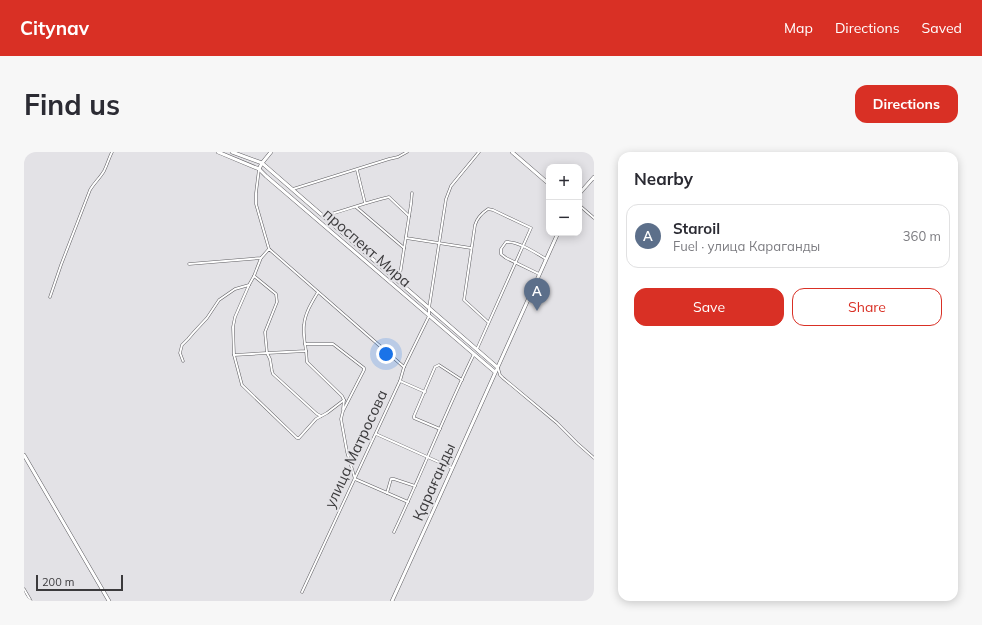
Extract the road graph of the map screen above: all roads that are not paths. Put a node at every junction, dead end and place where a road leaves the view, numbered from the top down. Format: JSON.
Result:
{"nodes":[{"id":1,"x":112,"y":152,"type":"edge"},
{"id":2,"x":218,"y":152,"type":"edge"},
{"id":3,"x":232,"y":152,"type":"edge"},
{"id":4,"x":271,"y":152,"type":"edge"},
{"id":5,"x":407,"y":152,"type":"edge"},
{"id":6,"x":479,"y":152,"type":"edge"},
{"id":7,"x":512,"y":152,"type":"edge"},
{"id":8,"x":262,"y":163,"type":"junction"},
{"id":9,"x":259,"y":169,"type":"junction"},
{"id":10,"x":357,"y":170,"type":"junction"},
{"id":11,"x":594,"y":177,"type":"edge"},
{"id":12,"x":546,"y":181,"type":"edge"},
{"id":13,"x":292,"y":190,"type":"junction"},
{"id":14,"x":582,"y":191,"type":"edge"},
{"id":15,"x":412,"y":193,"type":"dead end"},
{"id":16,"x":366,"y":203,"type":"junction"},
{"id":17,"x":356,"y":207,"type":"junction"},
{"id":18,"x":582,"y":208,"type":"edge"},
{"id":19,"x":322,"y":216,"type":"junction"},
{"id":20,"x":409,"y":216,"type":"junction"},
{"id":21,"x":594,"y":218,"type":"edge"},
{"id":22,"x":557,"y":236,"type":"edge"},
{"id":23,"x":406,"y":238,"type":"junction"},
{"id":24,"x":439,"y":243,"type":"junction"},
{"id":25,"x":522,"y":247,"type":"junction"},
{"id":26,"x":404,"y":248,"type":"junction"},
{"id":27,"x":471,"y":248,"type":"junction"},
{"id":28,"x":268,"y":249,"type":"junction"},
{"id":29,"x":261,"y":258,"type":"junction"},
{"id":30,"x":546,"y":258,"type":"junction"},
{"id":31,"x":515,"y":262,"type":"junction"},
{"id":32,"x":189,"y":264,"type":"dead end"},
{"id":33,"x":539,"y":274,"type":"junction"},
{"id":34,"x":254,"y":276,"type":"junction"},
{"id":35,"x":399,"y":282,"type":"junction"},
{"id":36,"x":249,"y":285,"type":"junction"},
{"id":37,"x":318,"y":292,"type":"junction"},
{"id":38,"x":50,"y":297,"type":"dead end"},
{"id":39,"x":428,"y":308,"type":"junction"},
{"id":40,"x":429,"y":316,"type":"junction"},
{"id":41,"x":488,"y":322,"type":"junction"},
{"id":42,"x":305,"y":344,"type":"junction"},
{"id":43,"x":476,"y":349,"type":"junction"},
{"id":44,"x":306,"y":352,"type":"junction"},
{"id":45,"x":268,"y":353,"type":"junction"},
{"id":46,"x":474,"y":354,"type":"junction"},
{"id":47,"x":234,"y":355,"type":"junction"},
{"id":48,"x":183,"y":361,"type":"dead end"},
{"id":49,"x":404,"y":367,"type":"junction"},
{"id":50,"x":497,"y":367,"type":"junction"},
{"id":51,"x":495,"y":372,"type":"junction"},
{"id":52,"x":500,"y":375,"type":"junction"},
{"id":53,"x":462,"y":380,"type":"junction"},
{"id":54,"x":400,"y":381,"type":"junction"},
{"id":55,"x":425,"y":392,"type":"junction"},
{"id":56,"x":344,"y":400,"type":"junction"},
{"id":57,"x":343,"y":410,"type":"junction"},
{"id":58,"x":321,"y":416,"type":"junction"},
{"id":59,"x":440,"y":429,"type":"junction"},
{"id":60,"x":376,"y":434,"type":"junction"},
{"id":61,"x":24,"y":455,"type":"edge"},
{"id":62,"x":428,"y":456,"type":"junction"},
{"id":63,"x":594,"y":458,"type":"edge"},
{"id":64,"x":452,"y":468,"type":"junction"},
{"id":65,"x":355,"y":479,"type":"junction"},
{"id":66,"x":415,"y":486,"type":"junction"},
{"id":67,"x":387,"y":493,"type":"junction"},
{"id":68,"x":408,"y":502,"type":"junction"},
{"id":69,"x":394,"y":532,"type":"dead end"},
{"id":70,"x":24,"y":589,"type":"edge"},
{"id":71,"x":302,"y":592,"type":"dead end"},
{"id":72,"x":31,"y":601,"type":"edge"},
{"id":73,"x":109,"y":601,"type":"edge"},
{"id":74,"x":392,"y":601,"type":"edge"}],
"edges":[{"from":1,"to":38,"type":"street"},
{"from":2,"to":9,"type":"main road","name":"проспект Мира"},
{"from":3,"to":8,"type":"main road","name":"проспект Мира"},
{"from":4,"to":8,"type":"main road"},
{"from":5,"to":10,"type":"street"},
{"from":6,"to":24,"type":"street"},
{"from":7,"to":12,"type":"main road"},
{"from":8,"to":9,"type":"main road"},
{"from":8,"to":13,"type":"main road","name":"проспект Мира"},
{"from":9,"to":28,"type":"street"},
{"from":9,"to":40,"type":"main road","name":"проспект Мира"},
{"from":10,"to":13,"type":"street"},
{"from":10,"to":16,"type":"street"},
{"from":11,"to":14,"type":"main road"},
{"from":13,"to":19,"type":"main road","name":"проспект Мира"},
{"from":15,"to":20,"type":"street"},
{"from":16,"to":17,"type":"street"},
{"from":16,"to":20,"type":"street"},
{"from":17,"to":19,"type":"street"},
{"from":17,"to":26,"type":"street"},
{"from":18,"to":21,"type":"street"},
{"from":19,"to":35,"type":"main road","name":"проспект Мира"},
{"from":20,"to":23,"type":"street"},
{"from":22,"to":30,"type":"main road","name":"Қарағанды"},
{"from":23,"to":24,"type":"street"},
{"from":23,"to":26,"type":"street"},
{"from":24,"to":27,"type":"street"},
{"from":24,"to":39,"type":"street"},
{"from":25,"to":27,"type":"street"},
{"from":25,"to":30,"type":"street"},
{"from":25,"to":31,"type":"street"},
{"from":25,"to":31,"type":"street"},
{"from":26,"to":35,"type":"street"},
{"from":27,"to":41,"type":"street"},
{"from":28,"to":29,"type":"street"},
{"from":28,"to":37,"type":"street"},
{"from":29,"to":32,"type":"street"},
{"from":29,"to":34,"type":"street"},
{"from":30,"to":33,"type":"main road","name":"Қарағанды"},
{"from":31,"to":33,"type":"street"},
{"from":31,"to":41,"type":"street"},
{"from":33,"to":50,"type":"main road","name":"Қарағанды"},
{"from":34,"to":36,"type":"street"},
{"from":34,"to":45,"type":"street"},
{"from":35,"to":39,"type":"main road","name":"проспект Мира"},
{"from":36,"to":47,"type":"street"},
{"from":36,"to":48,"type":"street"},
{"from":37,"to":42,"type":"street"},
{"from":37,"to":49,"type":"street"},
{"from":39,"to":40,"type":"street"},
{"from":39,"to":43,"type":"main road","name":"проспект Мира"},
{"from":40,"to":46,"type":"main road","name":"проспект Мира"},
{"from":40,"to":49,"type":"street","name":"улица Матросова"},
{"from":41,"to":43,"type":"street"},
{"from":42,"to":44,"type":"street"},
{"from":42,"to":57,"type":"street"},
{"from":43,"to":50,"type":"main road","name":"проспект Мира"},
{"from":44,"to":45,"type":"street"},
{"from":44,"to":56,"type":"street"},
{"from":45,"to":47,"type":"street"},
{"from":45,"to":58,"type":"street"},
{"from":46,"to":51,"type":"main road","name":"проспект Мира"},
{"from":46,"to":53,"type":"street"},
{"from":47,"to":58,"type":"street"},
{"from":49,"to":54,"type":"street","name":"улица Матросова"},
{"from":50,"to":51,"type":"main road","name":"Қарағанды"},
{"from":50,"to":52,"type":"street"},
{"from":51,"to":52,"type":"street"},
{"from":51,"to":64,"type":"main road","name":"Қарағанды"},
{"from":52,"to":63,"type":"street"},
{"from":53,"to":55,"type":"street"},
{"from":53,"to":59,"type":"street"},
{"from":54,"to":55,"type":"street"},
{"from":54,"to":60,"type":"street","name":"улица Матросова"},
{"from":55,"to":59,"type":"street"},
{"from":56,"to":57,"type":"street"},
{"from":56,"to":58,"type":"street"},
{"from":57,"to":65,"type":"street"},
{"from":59,"to":62,"type":"street"},
{"from":60,"to":62,"type":"street"},
{"from":60,"to":65,"type":"street","name":"улица Матросова"},
{"from":61,"to":73,"type":"main road"},
{"from":62,"to":64,"type":"street"},
{"from":62,"to":66,"type":"street"},
{"from":64,"to":74,"type":"main road","name":"Қарағанды"},
{"from":65,"to":67,"type":"street"},
{"from":65,"to":71,"type":"street","name":"улица Матросова"},
{"from":66,"to":67,"type":"street"},
{"from":66,"to":68,"type":"street"},
{"from":67,"to":68,"type":"street"},
{"from":68,"to":69,"type":"street"},
{"from":70,"to":72,"type":"street"}]}
